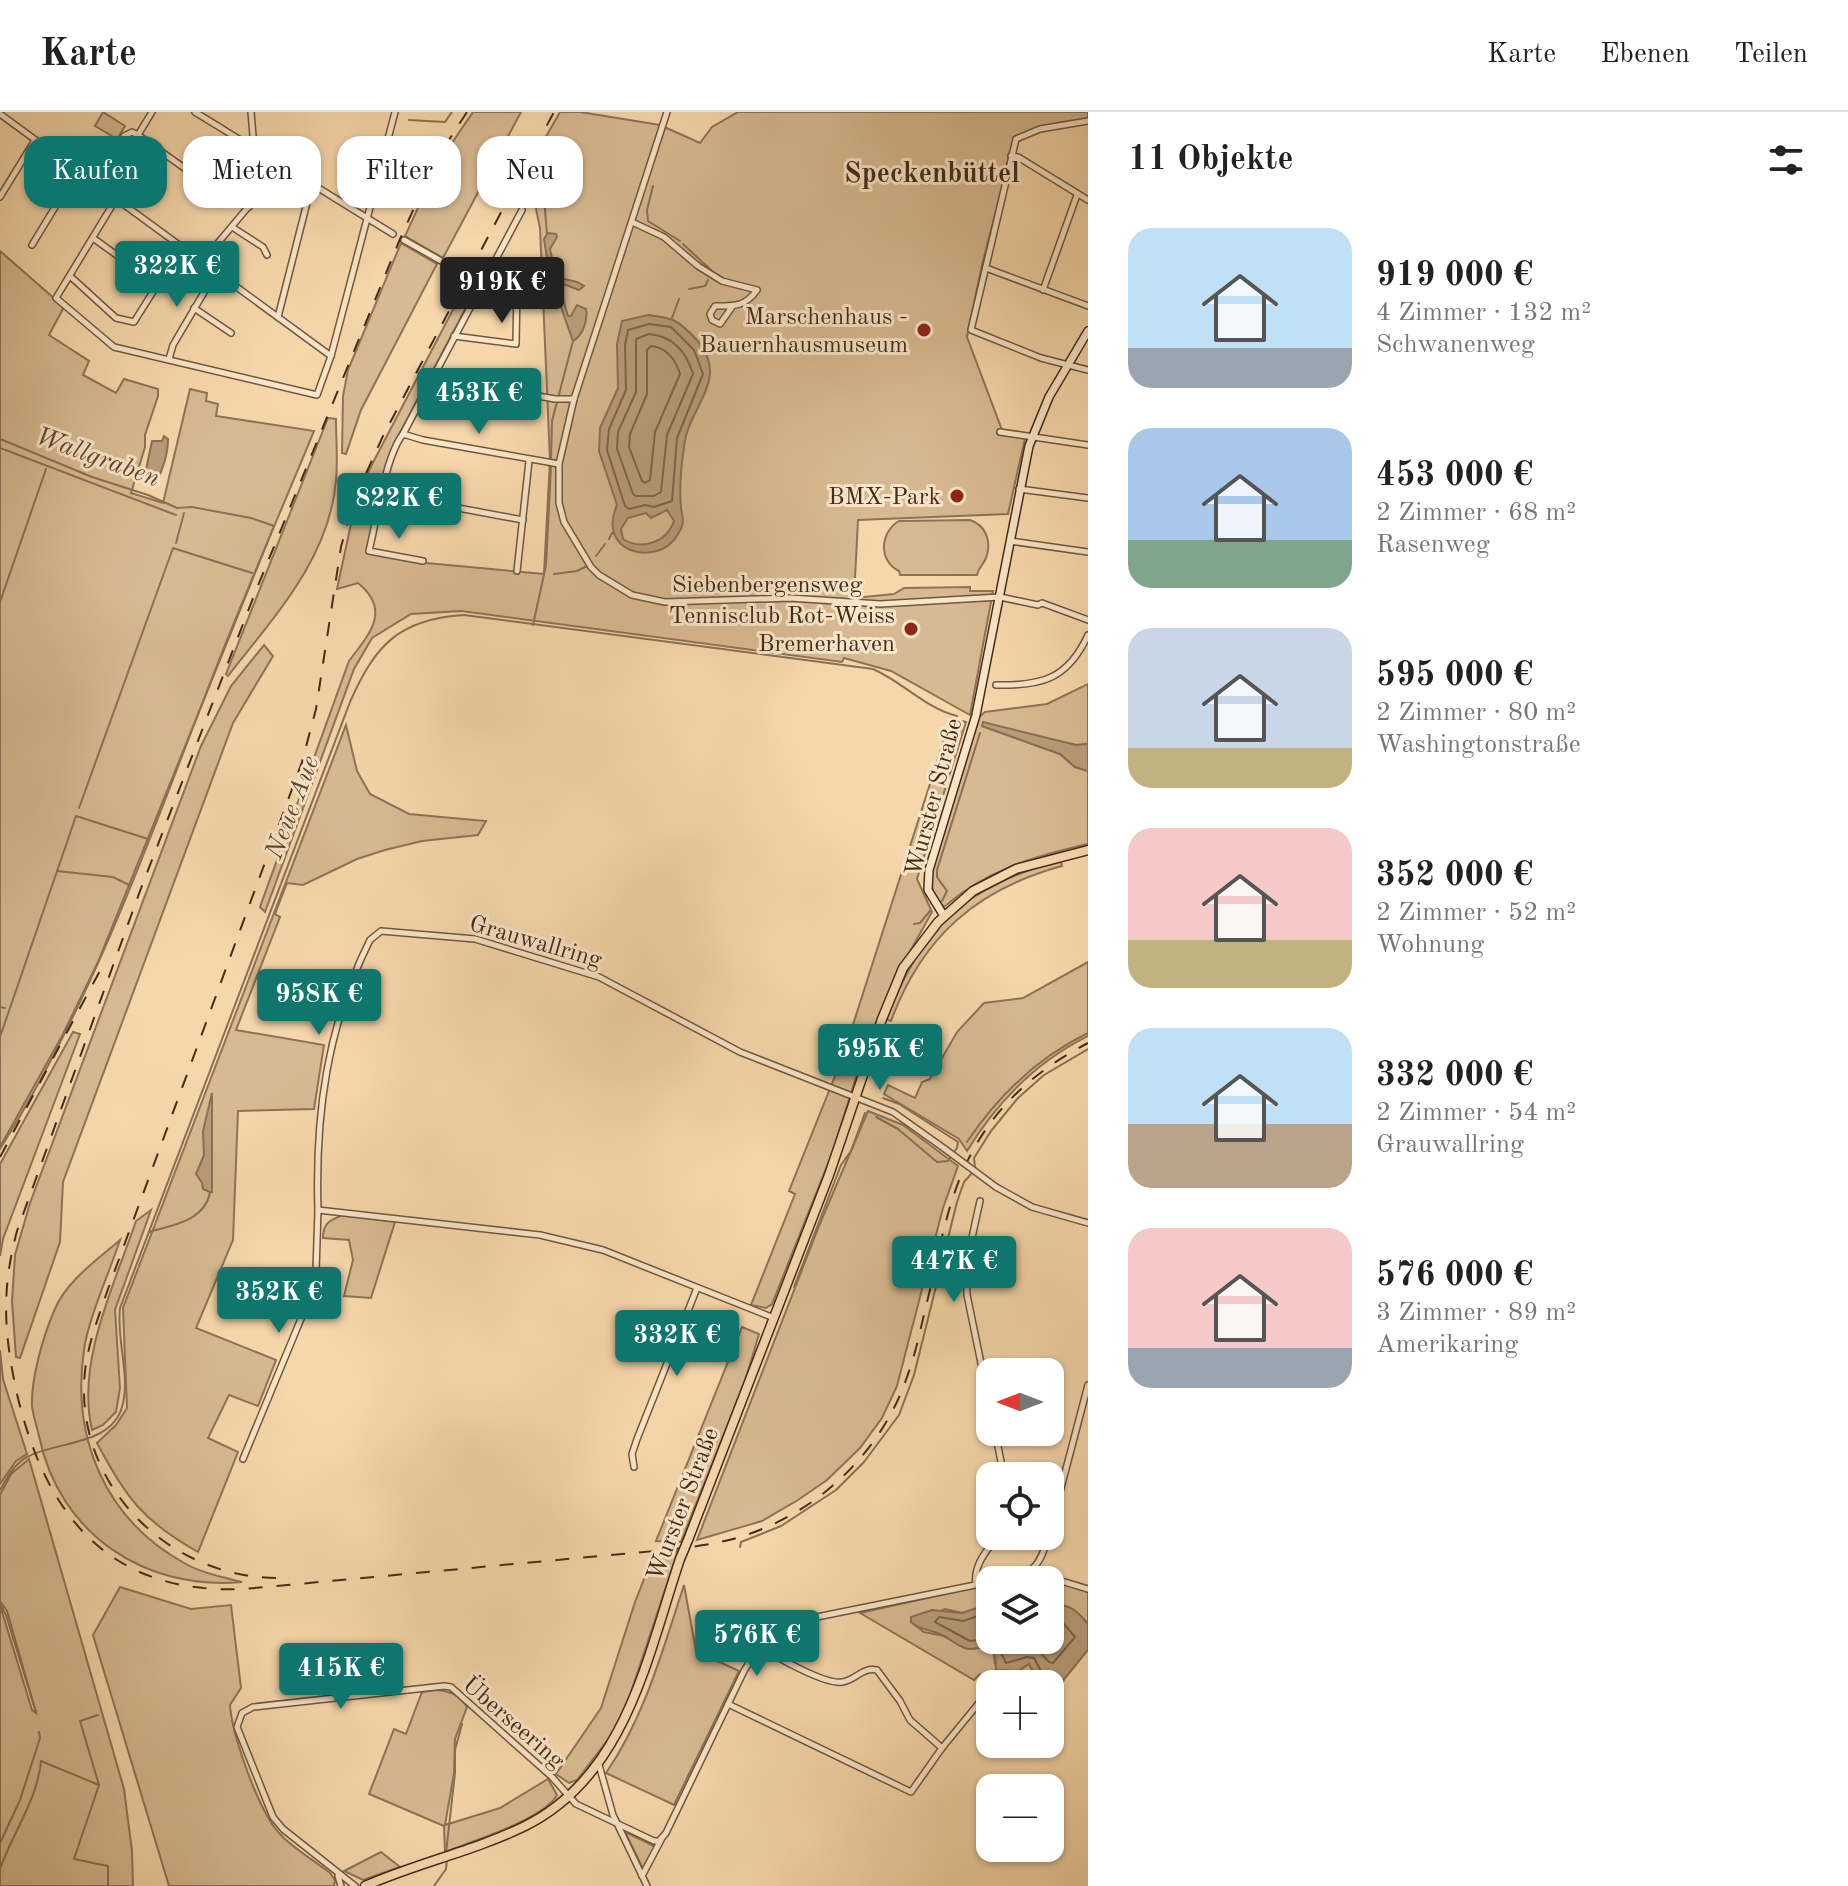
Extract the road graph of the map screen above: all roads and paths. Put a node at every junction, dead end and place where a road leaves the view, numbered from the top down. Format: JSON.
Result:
{"nodes":[{"id":1,"x":152,"y":112,"type":"edge"},
{"id":2,"x":195,"y":112,"type":"edge"},
{"id":3,"x":251,"y":112,"type":"edge"},
{"id":4,"x":395,"y":112,"type":"edge"},
{"id":5,"x":667,"y":112,"type":"edge"},
{"id":6,"x":0,"y":114,"type":"edge"},
{"id":7,"x":1088,"y":121,"type":"edge"},
{"id":8,"x":138,"y":135,"type":"junction"},
{"id":9,"x":30,"y":136,"type":"edge"},
{"id":10,"x":124,"y":136,"type":"edge"},
{"id":11,"x":234,"y":136,"type":"edge"},
{"id":12,"x":253,"y":136,"type":"edge"},
{"id":13,"x":1011,"y":156,"type":"junction"},
{"id":14,"x":24,"y":158,"type":"edge"},
{"id":15,"x":183,"y":167,"type":"edge"},
{"id":16,"x":321,"y":189,"type":"edge"},
{"id":17,"x":1077,"y":195,"type":"junction"},
{"id":18,"x":0,"y":197,"type":"edge"},
{"id":19,"x":1088,"y":200,"type":"edge"},
{"id":20,"x":54,"y":208,"type":"edge"},
{"id":21,"x":111,"y":208,"type":"edge"},
{"id":22,"x":128,"y":208,"type":"edge"},
{"id":23,"x":248,"y":208,"type":"edge"},
{"id":24,"x":306,"y":208,"type":"edge"},
{"id":25,"x":522,"y":210,"type":"dead end"},
{"id":26,"x":367,"y":217,"type":"junction"},
{"id":27,"x":632,"y":222,"type":"junction"},
{"id":28,"x":232,"y":227,"type":"junction"},
{"id":29,"x":393,"y":234,"type":"dead end"},
{"id":30,"x":93,"y":238,"type":"junction"},
{"id":31,"x":404,"y":240,"type":"dead end"},
{"id":32,"x":32,"y":245,"type":"dead end"},
{"id":33,"x":181,"y":247,"type":"junction"},
{"id":34,"x":267,"y":255,"type":"dead end"},
{"id":35,"x":202,"y":262,"type":"junction"},
{"id":36,"x":443,"y":262,"type":"tunnel mouth"},
{"id":37,"x":986,"y":268,"type":"junction"},
{"id":38,"x":216,"y":272,"type":"junction"},
{"id":39,"x":70,"y":276,"type":"junction"},
{"id":40,"x":469,"y":276,"type":"tunnel mouth"},
{"id":41,"x":482,"y":282,"type":"junction"},
{"id":42,"x":158,"y":285,"type":"junction"},
{"id":43,"x":1043,"y":290,"type":"junction"},
{"id":44,"x":1088,"y":306,"type":"edge"},
{"id":45,"x":732,"y":307,"type":"junction"},
{"id":46,"x":194,"y":308,"type":"junction"},
{"id":47,"x":278,"y":317,"type":"junction"},
{"id":48,"x":1088,"y":331,"type":"edge"},
{"id":49,"x":231,"y":333,"type":"dead end"},
{"id":50,"x":454,"y":336,"type":"junction"},
{"id":51,"x":331,"y":356,"type":"junction"},
{"id":52,"x":169,"y":359,"type":"junction"},
{"id":53,"x":1067,"y":365,"type":"junction"},
{"id":54,"x":1088,"y":370,"type":"edge"},
{"id":55,"x":431,"y":377,"type":"junction"},
{"id":56,"x":574,"y":399,"type":"junction"},
{"id":57,"x":1000,"y":432,"type":"dead end"},
{"id":58,"x":403,"y":434,"type":"junction"},
{"id":59,"x":1032,"y":436,"type":"junction"},
{"id":60,"x":1088,"y":445,"type":"edge"},
{"id":61,"x":529,"y":460,"type":"junction"},
{"id":62,"x":554,"y":463,"type":"junction"},
{"id":63,"x":1019,"y":489,"type":"junction"},
{"id":64,"x":383,"y":494,"type":"junction"},
{"id":65,"x":1088,"y":498,"type":"edge"},
{"id":66,"x":523,"y":520,"type":"junction"},
{"id":67,"x":1010,"y":541,"type":"junction"},
{"id":68,"x":1088,"y":552,"type":"edge"},
{"id":69,"x":423,"y":561,"type":"dead end"},
{"id":70,"x":517,"y":571,"type":"dead end"},
{"id":71,"x":1000,"y":597,"type":"junction"},
{"id":72,"x":1088,"y":620,"type":"edge"},
{"id":73,"x":1088,"y":635,"type":"edge"},
{"id":74,"x":996,"y":685,"type":"dead end"},
{"id":75,"x":1088,"y":850,"type":"edge"},
{"id":76,"x":944,"y":916,"type":"junction"},
{"id":77,"x":856,"y":1098,"type":"junction"},
{"id":78,"x":980,"y":1201,"type":"dead end"},
{"id":79,"x":318,"y":1210,"type":"junction"},
{"id":80,"x":1088,"y":1223,"type":"edge"},
{"id":81,"x":697,"y":1288,"type":"junction"},
{"id":82,"x":774,"y":1318,"type":"junction"},
{"id":83,"x":980,"y":1358,"type":"edge"},
{"id":84,"x":1088,"y":1385,"type":"edge"},
{"id":85,"x":243,"y":1459,"type":"dead end"},
{"id":86,"x":634,"y":1467,"type":"dead end"},
{"id":87,"x":1064,"y":1477,"type":"edge"},
{"id":88,"x":976,"y":1569,"type":"edge"},
{"id":89,"x":1064,"y":1582,"type":"edge"},
{"id":90,"x":976,"y":1584,"type":"joint"},
{"id":91,"x":1088,"y":1589,"type":"edge"},
{"id":92,"x":761,"y":1646,"type":"junction"},
{"id":93,"x":728,"y":1704,"type":"junction"},
{"id":94,"x":976,"y":1707,"type":"edge"},
{"id":95,"x":942,"y":1748,"type":"junction"},
{"id":96,"x":599,"y":1765,"type":"junction"},
{"id":97,"x":570,"y":1797,"type":"junction"},
{"id":98,"x":609,"y":1799,"type":"junction"},
{"id":99,"x":595,"y":1812,"type":"junction"},
{"id":100,"x":618,"y":1824,"type":"junction"},
{"id":101,"x":662,"y":1839,"type":"junction"},
{"id":102,"x":335,"y":1871,"type":"junction"},
{"id":103,"x":642,"y":1876,"type":"junction"},
{"id":104,"x":341,"y":1886,"type":"edge"},
{"id":105,"x":355,"y":1886,"type":"edge"},
{"id":106,"x":365,"y":1886,"type":"edge"},
{"id":107,"x":647,"y":1886,"type":"edge"}],
"edges":[{"from":1,"to":8,"type":"street"},
{"from":2,"to":11,"type":"street"},
{"from":3,"to":12,"type":"street"},
{"from":4,"to":26,"type":"street"},
{"from":5,"to":27,"type":"street","name":"Siebenbergensweg"},
{"from":6,"to":9,"type":"street"},
{"from":7,"to":13,"type":"street"},
{"from":8,"to":10,"type":"street"},
{"from":8,"to":15,"type":"street"},
{"from":13,"to":17,"type":"street"},
{"from":13,"to":37,"type":"street"},
{"from":14,"to":18,"type":"street"},
{"from":16,"to":26,"type":"street"},
{"from":17,"to":19,"type":"street"},
{"from":17,"to":43,"type":"street"},
{"from":20,"to":32,"type":"street"},
{"from":21,"to":30,"type":"street"},
{"from":22,"to":33,"type":"street"},
{"from":23,"to":28,"type":"street"},
{"from":24,"to":47,"type":"street"},
{"from":25,"to":41,"type":"street"},
{"from":26,"to":29,"type":"street"},
{"from":26,"to":51,"type":"street"},
{"from":27,"to":45,"type":"street"},
{"from":27,"to":56,"type":"street","name":"Siebenbergensweg"},
{"from":28,"to":34,"type":"street"},
{"from":28,"to":35,"type":"street"},
{"from":30,"to":39,"type":"street"},
{"from":30,"to":42,"type":"street"},
{"from":31,"to":36,"type":"street"},
{"from":33,"to":35,"type":"street"},
{"from":33,"to":42,"type":"street"},
{"from":35,"to":38,"type":"street"},
{"from":37,"to":43,"type":"street"},
{"from":37,"to":53,"type":"street"},
{"from":38,"to":46,"type":"street"},
{"from":38,"to":47,"type":"street"},
{"from":39,"to":42,"type":"street"},
{"from":39,"to":52,"type":"street"},
{"from":40,"to":41,"type":"street"},
{"from":41,"to":50,"type":"street"},
{"from":41,"to":50,"type":"street"},
{"from":43,"to":44,"type":"street"},
{"from":45,"to":45,"type":"street"},
{"from":46,"to":49,"type":"street"},
{"from":46,"to":52,"type":"street"},
{"from":47,"to":51,"type":"street"},
{"from":48,"to":53,"type":"street","name":"Wurster Straße"},
{"from":50,"to":55,"type":"street"},
{"from":51,"to":52,"type":"street"},
{"from":53,"to":54,"type":"street"},
{"from":53,"to":59,"type":"street","name":"Wurster Straße"},
{"from":55,"to":56,"type":"street"},
{"from":55,"to":58,"type":"street"},
{"from":56,"to":62,"type":"street","name":"Siebenbergensweg"},
{"from":57,"to":59,"type":"street"},
{"from":58,"to":61,"type":"street"},
{"from":58,"to":64,"type":"street"},
{"from":59,"to":60,"type":"street"},
{"from":59,"to":63,"type":"street","name":"Wurster Straße"},
{"from":61,"to":62,"type":"street"},
{"from":61,"to":66,"type":"street"},
{"from":62,"to":71,"type":"street","name":"Siebenbergensweg"},
{"from":63,"to":65,"type":"street"},
{"from":63,"to":67,"type":"street","name":"Wurster Straße"},
{"from":64,"to":66,"type":"street"},
{"from":64,"to":69,"type":"street"},
{"from":66,"to":70,"type":"street"},
{"from":67,"to":68,"type":"street"},
{"from":67,"to":71,"type":"street","name":"Wurster Straße"},
{"from":71,"to":72,"type":"street","name":"Siebenbergensweg"},
{"from":71,"to":76,"type":"street","name":"Wurster Straße"},
{"from":73,"to":74,"type":"street"},
{"from":75,"to":76,"type":"main road"},
{"from":76,"to":77,"type":"main road","name":"Wurster Straße"},
{"from":77,"to":79,"type":"street","name":"Grauwallring"},
{"from":77,"to":80,"type":"street","bridge":true},
{"from":77,"to":82,"type":"main road","name":"Wurster Straße"},
{"from":78,"to":83,"type":"street"},
{"from":79,"to":81,"type":"street"},
{"from":79,"to":85,"type":"street"},
{"from":81,"to":82,"type":"street"},
{"from":81,"to":86,"type":"street"},
{"from":82,"to":96,"type":"main road","name":"Wurster Straße","bridge":true},
{"from":84,"to":87,"type":"street"},
{"from":88,"to":90,"type":"street"},
{"from":89,"to":91,"type":"street"},
{"from":90,"to":92,"type":"street"},
{"from":92,"to":93,"type":"street"},
{"from":92,"to":95,"type":"street"},
{"from":93,"to":95,"type":"street"},
{"from":93,"to":101,"type":"street"},
{"from":94,"to":95,"type":"street"},
{"from":96,"to":97,"type":"main road","name":"Wurster Straße"},
{"from":96,"to":98,"type":"street"},
{"from":97,"to":99,"type":"street"},
{"from":97,"to":102,"type":"street","name":"Überseering"},
{"from":97,"to":106,"type":"main road","name":"Wurster Straße"},
{"from":98,"to":99,"type":"street"},
{"from":98,"to":100,"type":"street"},
{"from":99,"to":100,"type":"street"},
{"from":100,"to":101,"type":"street"},
{"from":100,"to":103,"type":"street"},
{"from":101,"to":103,"type":"street"},
{"from":102,"to":104,"type":"street","name":"Überseering"},
{"from":102,"to":105,"type":"street","name":"Überseering"},
{"from":103,"to":107,"type":"street"}]}
